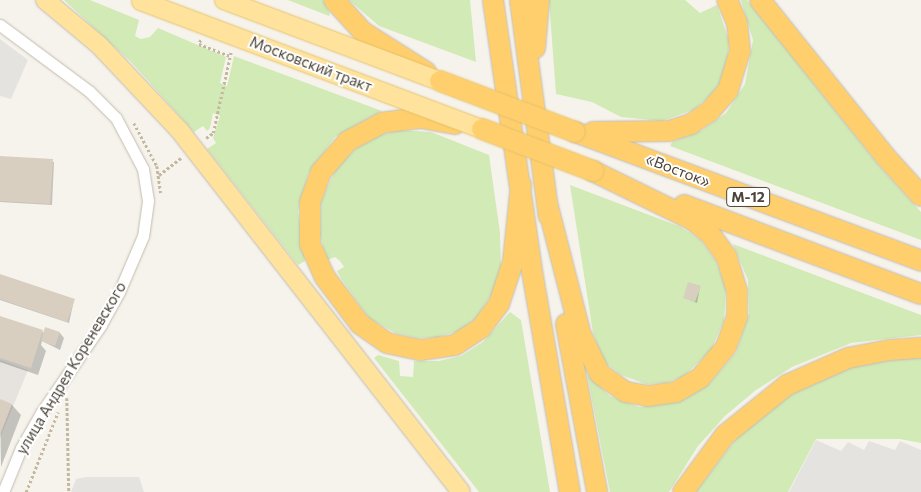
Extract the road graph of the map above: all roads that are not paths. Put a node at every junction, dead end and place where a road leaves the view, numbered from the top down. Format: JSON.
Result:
{"nodes":[{"id":1,"x":45,"y":0,"type":"edge"},
{"id":2,"x":140,"y":0,"type":"edge"},
{"id":3,"x":224,"y":0,"type":"edge"},
{"id":4,"x":334,"y":0,"type":"edge"},
{"id":5,"x":520,"y":0,"type":"edge"},
{"id":6,"x":539,"y":0,"type":"edge"},
{"id":7,"x":727,"y":0,"type":"edge"},
{"id":8,"x":760,"y":0,"type":"edge"},
{"id":9,"x":493,"y":6,"type":"edge"},
{"id":10,"x":0,"y":25,"type":"edge"},
{"id":11,"x":440,"y":81,"type":"junction"},
{"id":12,"x":532,"y":87,"type":"junction"},
{"id":13,"x":482,"y":129,"type":"junction"},
{"id":14,"x":575,"y":132,"type":"junction"},
{"id":15,"x":593,"y":171,"type":"junction"},
{"id":16,"x":521,"y":184,"type":"junction"},
{"id":17,"x":921,"y":196,"type":"edge"},
{"id":18,"x":548,"y":203,"type":"junction"},
{"id":19,"x":921,"y":262,"type":"edge"},
{"id":20,"x":921,"y":294,"type":"edge"},
{"id":21,"x":921,"y":348,"type":"edge"},
{"id":22,"x":3,"y":492,"type":"edge"},
{"id":23,"x":462,"y":492,"type":"edge"},
{"id":24,"x":570,"y":492,"type":"edge"},
{"id":25,"x":597,"y":492,"type":"edge"},
{"id":26,"x":683,"y":492,"type":"edge"}],
"edges":[{"from":1,"to":23,"type":"main road"},
{"from":2,"to":13,"type":"main road","name":"Московский тракт","bridge":true},
{"from":3,"to":11,"type":"main road","name":"Московский тракт","bridge":true},
{"from":4,"to":11,"type":"highway","name":"«Восток»","bridge":true},
{"from":5,"to":12,"type":"highway"},
{"from":6,"to":12,"type":"highway"},
{"from":7,"to":14,"type":"highway"},
{"from":8,"to":17,"type":"highway"},
{"from":9,"to":16,"type":"highway"},
{"from":10,"to":22,"type":"street","name":"улица Андрея Кореневского"},
{"from":11,"to":14,"type":"highway","name":"«Восток»","bridge":true},
{"from":12,"to":18,"type":"highway"},
{"from":13,"to":15,"type":"highway","bridge":true},
{"from":13,"to":16,"type":"highway","bridge":true},
{"from":14,"to":19,"type":"highway","name":"«Восток»","number":"М-12"},
{"from":15,"to":18,"type":"highway"},
{"from":15,"to":20,"type":"highway"},
{"from":16,"to":24,"type":"highway"},
{"from":18,"to":25,"type":"highway"},
{"from":21,"to":26,"type":"highway"}]}
